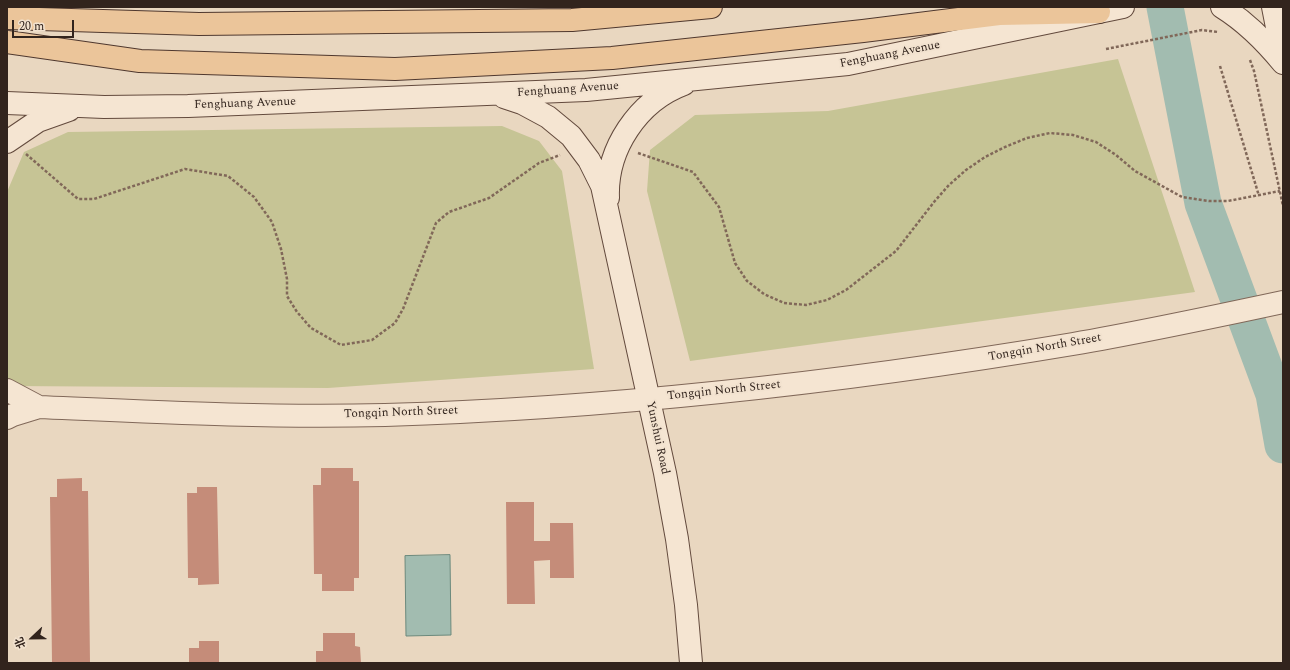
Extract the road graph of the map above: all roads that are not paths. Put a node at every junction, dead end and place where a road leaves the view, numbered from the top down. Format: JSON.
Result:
{"nodes":[{"id":1,"x":711,"y":7,"type":"edge"},
{"id":2,"x":1123,"y":7,"type":"edge"},
{"id":3,"x":1222,"y":7,"type":"edge"},
{"id":4,"x":1273,"y":7,"type":"edge"},
{"id":5,"x":1099,"y":12,"type":"junction"},
{"id":6,"x":7,"y":18,"type":"edge"},
{"id":7,"x":7,"y":42,"type":"edge"},
{"id":8,"x":1283,"y":58,"type":"edge"},
{"id":9,"x":1283,"y":63,"type":"edge"},
{"id":10,"x":698,"y":79,"type":"junction"},
{"id":11,"x":494,"y":94,"type":"junction"},
{"id":12,"x":7,"y":103,"type":"edge"},
{"id":13,"x":104,"y":107,"type":"junction"},
{"id":14,"x":8,"y":141,"type":"edge"},
{"id":15,"x":608,"y":215,"type":"junction"},
{"id":16,"x":1283,"y":302,"type":"edge"},
{"id":17,"x":7,"y":390,"type":"edge"},
{"id":18,"x":649,"y":398,"type":"junction"},
{"id":19,"x":39,"y":407,"type":"junction"},
{"id":20,"x":7,"y":418,"type":"edge"},
{"id":21,"x":691,"y":663,"type":"edge"}],
"edges":[{"from":1,"to":6,"type":"main road"},
{"from":2,"to":5,"type":"street","name":"Fenghuang Avenue"},
{"from":3,"to":9,"type":"street"},
{"from":4,"to":8,"type":"street"},
{"from":5,"to":7,"type":"main road"},
{"from":5,"to":10,"type":"street","name":"Fenghuang Avenue"},
{"from":10,"to":11,"type":"street","name":"Fenghuang Avenue"},
{"from":10,"to":15,"type":"street"},
{"from":11,"to":13,"type":"street","name":"Fenghuang Avenue"},
{"from":11,"to":15,"type":"street"},
{"from":12,"to":13,"type":"street","name":"Fenghuang Avenue"},
{"from":13,"to":14,"type":"street"},
{"from":15,"to":18,"type":"street","name":"Yunshui Road"},
{"from":16,"to":18,"type":"street","name":"Tongqin North Street"},
{"from":17,"to":19,"type":"street","name":"Tongqin North Street"},
{"from":18,"to":19,"type":"street","name":"Tongqin North Street"},
{"from":18,"to":21,"type":"street","name":"Yunshui Road"},
{"from":19,"to":20,"type":"street","name":"Tongqin North Street"}]}
